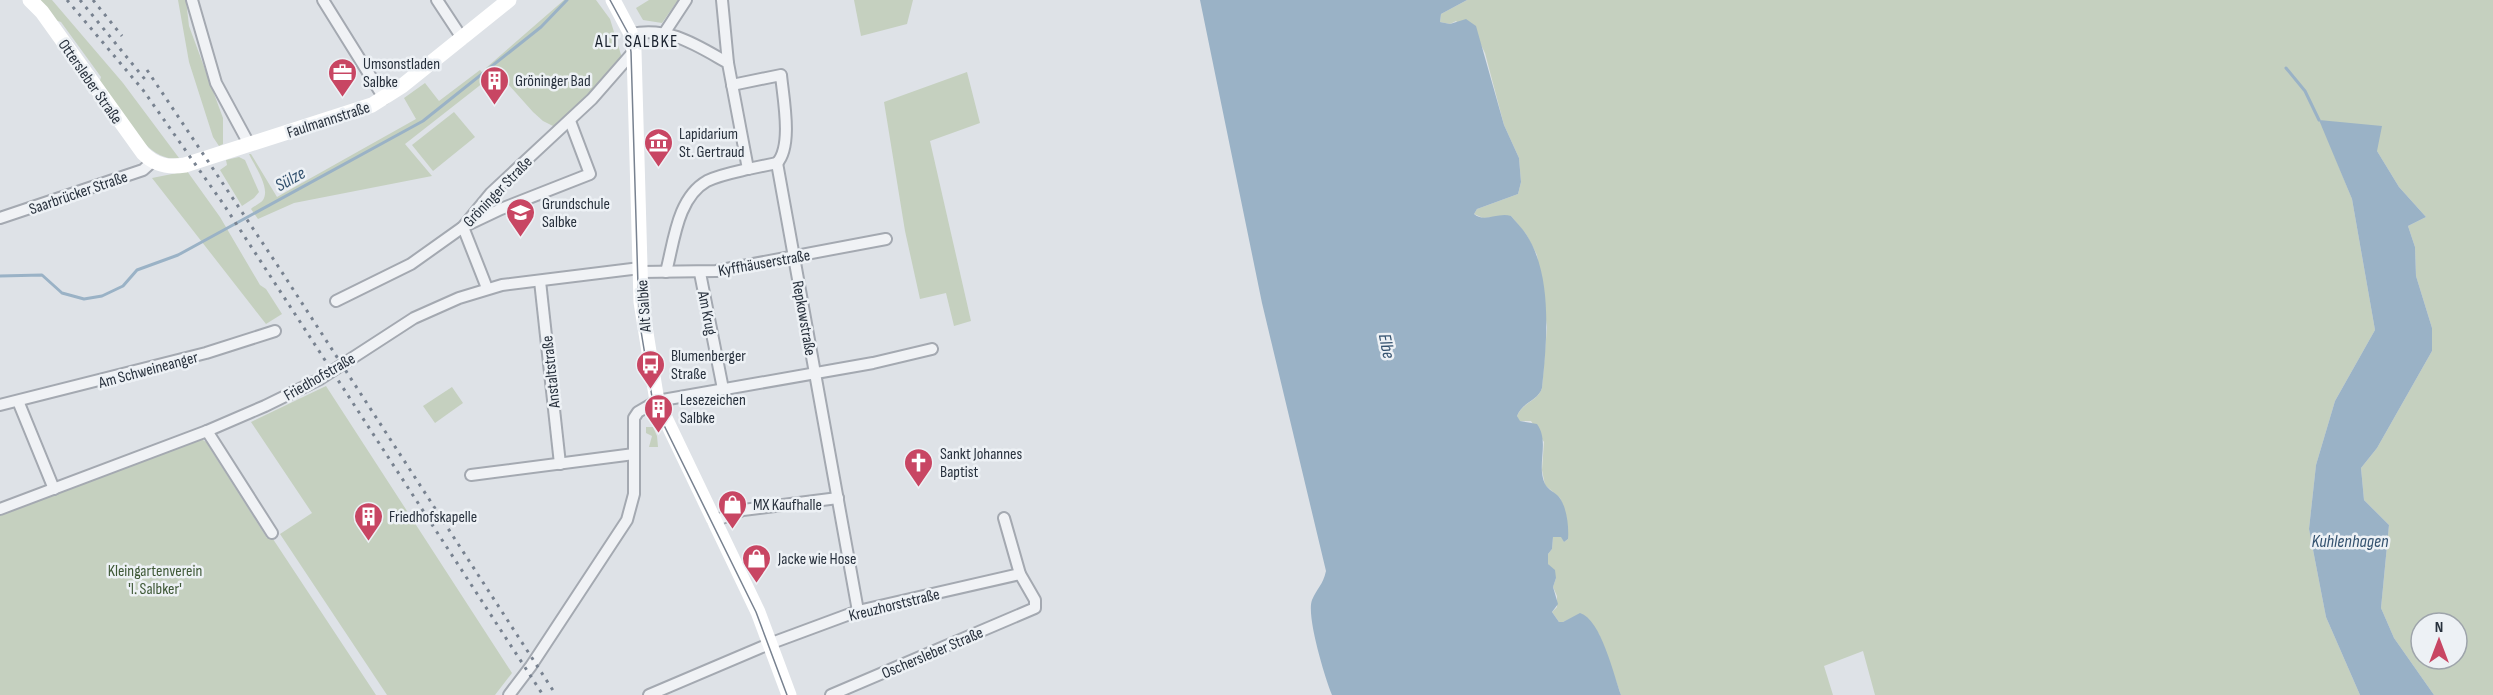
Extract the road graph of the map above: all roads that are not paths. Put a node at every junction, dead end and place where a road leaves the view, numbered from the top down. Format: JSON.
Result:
{"nodes":[{"id":1,"x":30,"y":0,"type":"edge"},
{"id":2,"x":192,"y":0,"type":"edge"},
{"id":3,"x":323,"y":0,"type":"edge"},
{"id":4,"x":437,"y":0,"type":"edge"},
{"id":5,"x":510,"y":0,"type":"edge"},
{"id":6,"x":613,"y":0,"type":"edge"},
{"id":7,"x":686,"y":0,"type":"edge"},
{"id":8,"x":722,"y":0,"type":"edge"},
{"id":9,"x":665,"y":32,"type":"junction"},
{"id":10,"x":631,"y":34,"type":"junction"},
{"id":11,"x":462,"y":38,"type":"junction"},
{"id":12,"x":634,"y":51,"type":"junction"},
{"id":13,"x":728,"y":63,"type":"junction"},
{"id":14,"x":732,"y":85,"type":"junction"},
{"id":15,"x":384,"y":98,"type":"junction"},
{"id":16,"x":570,"y":121,"type":"junction"},
{"id":17,"x":249,"y":144,"type":"junction"},
{"id":18,"x":153,"y":161,"type":"junction"},
{"id":19,"x":777,"y":163,"type":"junction"},
{"id":20,"x":748,"y":169,"type":"junction"},
{"id":21,"x":0,"y":218,"type":"edge"},
{"id":22,"x":463,"y":227,"type":"junction"},
{"id":23,"x":886,"y":239,"type":"dead end"},
{"id":24,"x":794,"y":258,"type":"junction"},
{"id":25,"x":640,"y":270,"type":"junction"},
{"id":26,"x":666,"y":272,"type":"junction"},
{"id":27,"x":700,"y":273,"type":"junction"},
{"id":28,"x":540,"y":280,"type":"junction"},
{"id":29,"x":487,"y":288,"type":"junction"},
{"id":30,"x":336,"y":301,"type":"dead end"},
{"id":31,"x":275,"y":331,"type":"dead end"},
{"id":32,"x":932,"y":350,"type":"dead end"},
{"id":33,"x":814,"y":373,"type":"junction"},
{"id":34,"x":723,"y":388,"type":"junction"},
{"id":35,"x":18,"y":401,"type":"junction"},
{"id":36,"x":657,"y":401,"type":"junction"},
{"id":37,"x":0,"y":405,"type":"edge"},
{"id":38,"x":207,"y":431,"type":"junction"},
{"id":39,"x":634,"y":454,"type":"junction"},
{"id":40,"x":560,"y":464,"type":"junction"},
{"id":41,"x":471,"y":476,"type":"dead end"},
{"id":42,"x":54,"y":489,"type":"junction"},
{"id":43,"x":837,"y":498,"type":"junction"},
{"id":44,"x":0,"y":509,"type":"edge"},
{"id":45,"x":1004,"y":518,"type":"dead end"},
{"id":46,"x":714,"y":521,"type":"junction"},
{"id":47,"x":272,"y":533,"type":"dead end"},
{"id":48,"x":1020,"y":574,"type":"junction"},
{"id":49,"x":858,"y":611,"type":"junction"},
{"id":50,"x":771,"y":644,"type":"junction"},
{"id":51,"x":509,"y":695,"type":"edge"},
{"id":52,"x":649,"y":695,"type":"edge"},
{"id":53,"x":789,"y":695,"type":"edge"},
{"id":54,"x":831,"y":695,"type":"edge"}],
"edges":[{"from":1,"to":18,"type":"main road","name":"Ottersleber Straße"},
{"from":2,"to":17,"type":"street"},
{"from":3,"to":15,"type":"street"},
{"from":4,"to":11,"type":"street"},
{"from":5,"to":11,"type":"main road","name":"Faulmannstraße"},
{"from":6,"to":10,"type":"main road","name":"Alt Salbke"},
{"from":7,"to":9,"type":"street"},
{"from":8,"to":13,"type":"street"},
{"from":9,"to":10,"type":"street"},
{"from":9,"to":13,"type":"street"},
{"from":10,"to":12,"type":"main road","name":"Alt Salbke"},
{"from":11,"to":15,"type":"main road","name":"Faulmannstraße"},
{"from":12,"to":16,"type":"street","name":"Gröninger Straße"},
{"from":12,"to":25,"type":"main road","name":"Alt Salbke"},
{"from":13,"to":14,"type":"street"},
{"from":14,"to":19,"type":"street","name":"Repkowstraße"},
{"from":14,"to":20,"type":"street"},
{"from":15,"to":17,"type":"main road","name":"Faulmannstraße"},
{"from":16,"to":22,"type":"street","name":"Gröninger Straße"},
{"from":16,"to":22,"type":"street"},
{"from":17,"to":18,"type":"main road","name":"Faulmannstraße"},
{"from":18,"to":21,"type":"street","name":"Saarbrücker Straße"},
{"from":19,"to":20,"type":"street"},
{"from":19,"to":24,"type":"street","name":"Repkowstraße"},
{"from":20,"to":26,"type":"street"},
{"from":22,"to":29,"type":"street"},
{"from":22,"to":30,"type":"street","name":"Gröninger Straße"},
{"from":23,"to":24,"type":"street","name":"Kyffhäuserstraße"},
{"from":24,"to":27,"type":"street","name":"Kyffhäuserstraße"},
{"from":24,"to":33,"type":"street","name":"Repkowstraße"},
{"from":25,"to":26,"type":"street","name":"Kyffhäuserstraße"},
{"from":25,"to":28,"type":"street","name":"Friedhofstraße"},
{"from":25,"to":36,"type":"main road","name":"Alt Salbke"},
{"from":26,"to":27,"type":"street","name":"Kyffhäuserstraße"},
{"from":27,"to":34,"type":"street","name":"Am Krug"},
{"from":28,"to":29,"type":"street","name":"Friedhofstraße"},
{"from":28,"to":40,"type":"street","name":"Anstaltstraße"},
{"from":29,"to":38,"type":"street","name":"Friedhofstraße"},
{"from":31,"to":35,"type":"street","name":"Am Schweineanger"},
{"from":32,"to":33,"type":"street"},
{"from":33,"to":34,"type":"street"},
{"from":33,"to":43,"type":"street","name":"Repkowstraße"},
{"from":34,"to":36,"type":"street"},
{"from":35,"to":37,"type":"street","name":"Am Schweineanger"},
{"from":35,"to":42,"type":"street"},
{"from":36,"to":39,"type":"street"},
{"from":36,"to":46,"type":"main road","name":"Alt Salbke"},
{"from":38,"to":42,"type":"street","name":"Friedhofstraße"},
{"from":38,"to":47,"type":"street"},
{"from":39,"to":40,"type":"street"},
{"from":39,"to":51,"type":"street"},
{"from":40,"to":41,"type":"street"},
{"from":42,"to":44,"type":"street","name":"Friedhofstraße"},
{"from":43,"to":46,"type":"street"},
{"from":43,"to":49,"type":"street","name":"Repkowstraße"},
{"from":45,"to":48,"type":"street"},
{"from":46,"to":50,"type":"main road","name":"Alt Salbke"},
{"from":48,"to":49,"type":"street","name":"Kreuzhorststraße"},
{"from":48,"to":54,"type":"street","name":"Oschersleber Straße"},
{"from":49,"to":50,"type":"street","name":"Kreuzhorststraße"},
{"from":50,"to":52,"type":"street","name":"Kreuzhorststraße"},
{"from":50,"to":53,"type":"main road","name":"Alt Salbke"}]}
